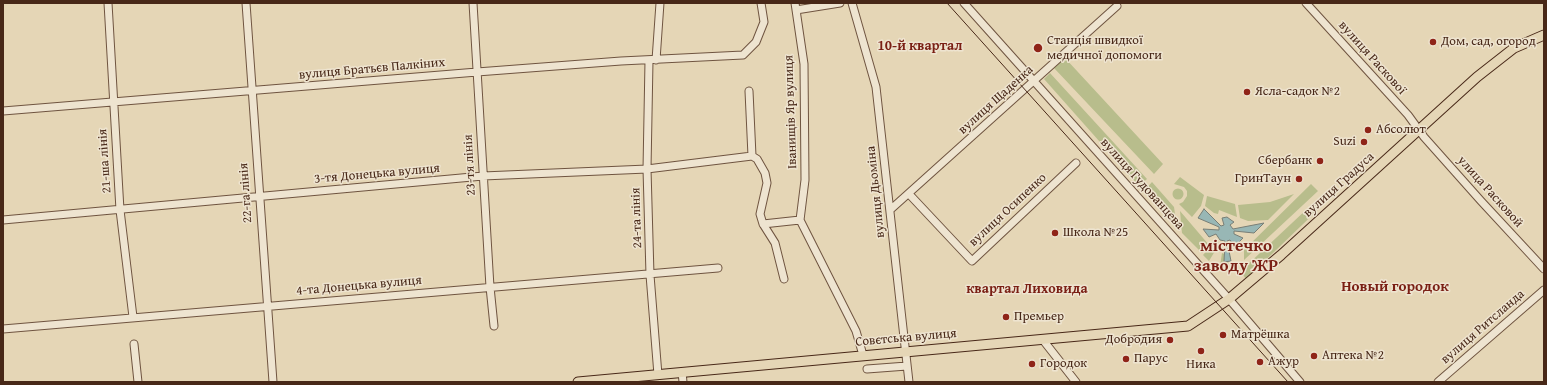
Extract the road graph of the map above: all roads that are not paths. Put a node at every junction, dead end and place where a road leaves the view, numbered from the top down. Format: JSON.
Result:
{"nodes":[{"id":1,"x":108,"y":3,"type":"edge"},
{"id":2,"x":246,"y":3,"type":"edge"},
{"id":3,"x":473,"y":3,"type":"edge"},
{"id":4,"x":660,"y":3,"type":"edge"},
{"id":5,"x":761,"y":3,"type":"edge"},
{"id":6,"x":840,"y":3,"type":"edge"},
{"id":7,"x":852,"y":3,"type":"edge"},
{"id":8,"x":964,"y":3,"type":"edge"},
{"id":9,"x":1306,"y":3,"type":"edge"},
{"id":10,"x":1117,"y":6,"type":"dead end"},
{"id":11,"x":795,"y":7,"type":"edge"},
{"id":12,"x":1544,"y":35,"type":"edge"},
{"id":13,"x":652,"y":61,"type":"junction"},
{"id":14,"x":477,"y":72,"type":"junction"},
{"id":15,"x":1035,"y":81,"type":"junction"},
{"id":16,"x":252,"y":91,"type":"junction"},
{"id":17,"x":749,"y":92,"type":"dead end"},
{"id":18,"x":113,"y":101,"type":"junction"},
{"id":19,"x":3,"y":112,"type":"edge"},
{"id":20,"x":1419,"y":129,"type":"junction"},
{"id":21,"x":752,"y":156,"type":"junction"},
{"id":22,"x":1076,"y":163,"type":"dead end"},
{"id":23,"x":647,"y":169,"type":"junction"},
{"id":24,"x":483,"y":176,"type":"junction"},
{"id":25,"x":909,"y":194,"type":"junction"},
{"id":26,"x":258,"y":197,"type":"junction"},
{"id":27,"x":120,"y":210,"type":"junction"},
{"id":28,"x":890,"y":210,"type":"junction"},
{"id":29,"x":3,"y":220,"type":"edge"},
{"id":30,"x":800,"y":220,"type":"junction"},
{"id":31,"x":763,"y":224,"type":"junction"},
{"id":32,"x":718,"y":268,"type":"dead end"},
{"id":33,"x":1544,"y":269,"type":"edge"},
{"id":34,"x":650,"y":274,"type":"junction"},
{"id":35,"x":784,"y":279,"type":"dead end"},
{"id":36,"x":490,"y":287,"type":"junction"},
{"id":37,"x":1544,"y":290,"type":"edge"},
{"id":38,"x":1229,"y":299,"type":"junction"},
{"id":39,"x":267,"y":306,"type":"junction"},
{"id":40,"x":133,"y":317,"type":"junction"},
{"id":41,"x":494,"y":326,"type":"dead end"},
{"id":42,"x":3,"y":328,"type":"edge"},
{"id":43,"x":1043,"y":340,"type":"junction"},
{"id":44,"x":134,"y":344,"type":"dead end"},
{"id":45,"x":906,"y":351,"type":"junction"},
{"id":46,"x":863,"y":355,"type":"junction"},
{"id":47,"x":908,"y":366,"type":"junction"},
{"id":48,"x":867,"y":369,"type":"dead end"},
{"id":49,"x":658,"y":375,"type":"junction"},
{"id":50,"x":682,"y":377,"type":"edge"},
{"id":51,"x":599,"y":381,"type":"edge"},
{"id":52,"x":138,"y":382,"type":"edge"},
{"id":53,"x":273,"y":382,"type":"edge"},
{"id":54,"x":578,"y":382,"type":"edge"},
{"id":55,"x":909,"y":382,"type":"edge"},
{"id":56,"x":1076,"y":382,"type":"edge"},
{"id":57,"x":1300,"y":382,"type":"edge"},
{"id":58,"x":1438,"y":382,"type":"edge"}],
"edges":[{"from":1,"to":18,"type":"street","name":"21-ша лінія"},
{"from":2,"to":16,"type":"street","name":"22-га лінія"},
{"from":3,"to":14,"type":"street","name":"23-тя лінія"},
{"from":4,"to":13,"type":"street","name":"24-та лінія"},
{"from":5,"to":13,"type":"street","name":"вулиця Братьєв Палкіних"},
{"from":6,"to":11,"type":"street"},
{"from":7,"to":28,"type":"street","name":"вулиця Дьоміна"},
{"from":8,"to":15,"type":"street","name":"вулиця Гудованцева"},
{"from":9,"to":20,"type":"street","name":"вулиця Раскової"},
{"from":10,"to":15,"type":"street","name":"вулиця Щаденка"},
{"from":11,"to":30,"type":"street","name":"Іванищів Яр вулиця"},
{"from":12,"to":20,"type":"main road","name":"вулиця Градуса"},
{"from":13,"to":14,"type":"street","name":"вулиця Братьєв Палкіних"},
{"from":13,"to":23,"type":"street","name":"24-та лінія"},
{"from":14,"to":16,"type":"street","name":"вулиця Братьєв Палкіних"},
{"from":14,"to":24,"type":"street","name":"23-тя лінія"},
{"from":15,"to":25,"type":"street","name":"вулиця Щаденка"},
{"from":15,"to":38,"type":"street","name":"вулиця Гудованцева"},
{"from":16,"to":18,"type":"street","name":"вулиця Братьєв Палкіних"},
{"from":16,"to":26,"type":"street","name":"22-га лінія"},
{"from":17,"to":21,"type":"street"},
{"from":18,"to":19,"type":"street","name":"вулиця Братьєв Палкіних"},
{"from":18,"to":27,"type":"street","name":"21-ша лінія"},
{"from":20,"to":33,"type":"street","name":"улица Расковой"},
{"from":20,"to":38,"type":"main road","name":"вулиця Градуса"},
{"from":21,"to":23,"type":"street","name":"3-тя Донецька вулиця"},
{"from":21,"to":31,"type":"street"},
{"from":22,"to":25,"type":"street","name":"вулиця Осипенко"},
{"from":23,"to":24,"type":"street","name":"3-тя Донецька вулиця"},
{"from":23,"to":34,"type":"street","name":"24-та лінія"},
{"from":24,"to":26,"type":"street","name":"3-тя Донецька вулиця"},
{"from":24,"to":36,"type":"street","name":"23-тя лінія"},
{"from":25,"to":28,"type":"street","name":"вулиця Щаденка"},
{"from":26,"to":27,"type":"street","name":"3-тя Донецька вулиця"},
{"from":26,"to":39,"type":"street","name":"22-га лінія"},
{"from":27,"to":29,"type":"street","name":"3-тя Донецька вулиця"},
{"from":27,"to":40,"type":"street","name":"21-ша лінія"},
{"from":28,"to":45,"type":"street","name":"вулиця Дьоміна"},
{"from":30,"to":31,"type":"street"},
{"from":30,"to":46,"type":"street"},
{"from":31,"to":35,"type":"street"},
{"from":32,"to":34,"type":"street","name":"4-та Донецька вулиця"},
{"from":34,"to":36,"type":"street","name":"4-та Донецька вулиця"},
{"from":34,"to":49,"type":"street","name":"24-та лінія"},
{"from":36,"to":39,"type":"street","name":"4-та Донецька вулиця"},
{"from":36,"to":41,"type":"street","name":"23-тя лінія"},
{"from":37,"to":58,"type":"street","name":"вулиця Ритсланда"},
{"from":38,"to":43,"type":"main road","name":"Совєтська вулиця"},
{"from":38,"to":57,"type":"street","name":"вулиця Гудованцева"},
{"from":39,"to":40,"type":"street","name":"4-та Донецька вулиця"},
{"from":39,"to":53,"type":"street","name":"22-га лінія"},
{"from":40,"to":42,"type":"street","name":"4-та Донецька вулиця"},
{"from":43,"to":45,"type":"main road","name":"Совєтська вулиця"},
{"from":43,"to":56,"type":"street"},
{"from":44,"to":52,"type":"street"},
{"from":45,"to":46,"type":"main road","name":"Совєтська вулиця"},
{"from":45,"to":47,"type":"street","name":"вулиця Дьоміна"},
{"from":46,"to":50,"type":"main road","name":"Совєтська вулиця"},
{"from":47,"to":48,"type":"street"},
{"from":47,"to":55,"type":"street","name":"вулиця Дьоміна"},
{"from":49,"to":50,"type":"main road","name":"Совєтська вулиця"},
{"from":49,"to":51,"type":"main road","name":"Совєтська вулиця"},
{"from":51,"to":54,"type":"main road","name":"Совєтська вулиця"}]}
